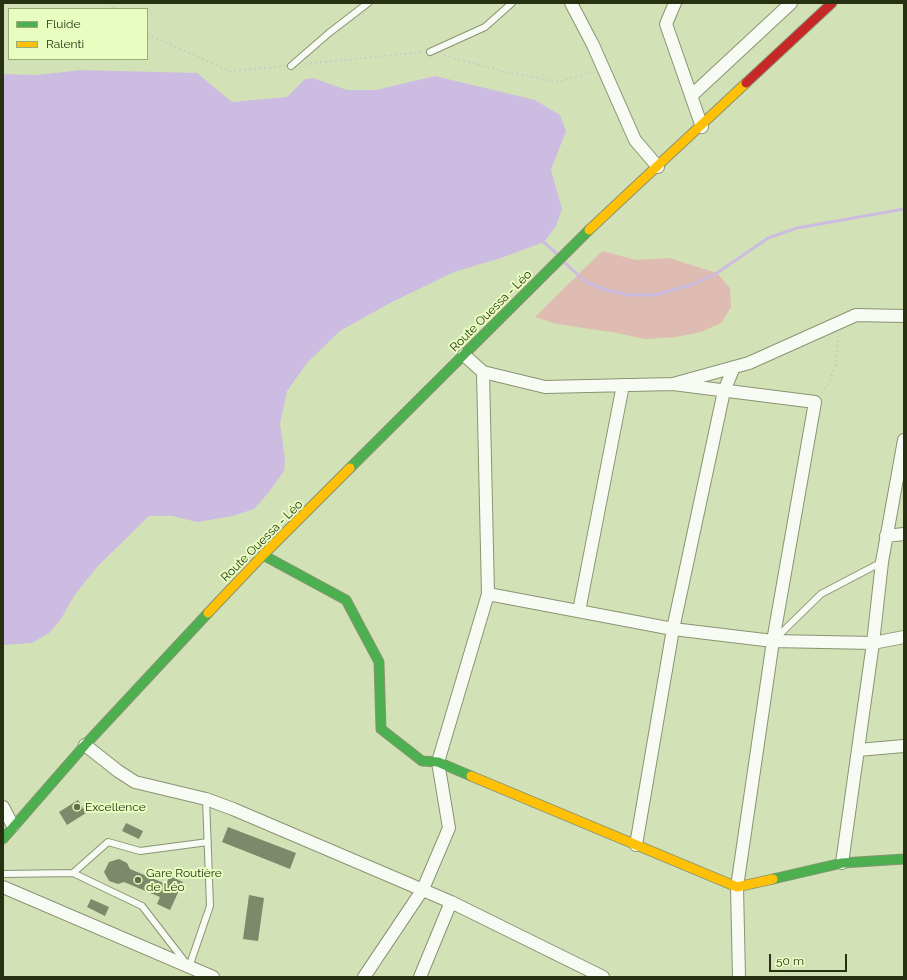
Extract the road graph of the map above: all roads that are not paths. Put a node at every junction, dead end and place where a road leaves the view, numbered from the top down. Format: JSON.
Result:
{"nodes":[{"id":1,"x":368,"y":3,"type":"edge"},
{"id":2,"x":512,"y":3,"type":"edge"},
{"id":3,"x":675,"y":3,"type":"edge"},
{"id":4,"x":791,"y":3,"type":"edge"},
{"id":5,"x":832,"y":3,"type":"edge"},
{"id":6,"x":570,"y":4,"type":"edge"},
{"id":7,"x":430,"y":52,"type":"road end"},
{"id":8,"x":291,"y":66,"type":"road end"},
{"id":9,"x":691,"y":96,"type":"junction"},
{"id":10,"x":702,"y":127,"type":"junction"},
{"id":11,"x":658,"y":167,"type":"junction"},
{"id":12,"x":904,"y":316,"type":"edge"},
{"id":13,"x":464,"y":355,"type":"junction"},
{"id":14,"x":734,"y":367,"type":"junction"},
{"id":15,"x":483,"y":372,"type":"junction"},
{"id":16,"x":673,"y":384,"type":"junction"},
{"id":17,"x":623,"y":385,"type":"junction"},
{"id":18,"x":724,"y":391,"type":"junction"},
{"id":19,"x":904,"y":440,"type":"edge"},
{"id":20,"x":904,"y":534,"type":"edge"},
{"id":21,"x":886,"y":536,"type":"junction"},
{"id":22,"x":263,"y":555,"type":"junction"},
{"id":23,"x":882,"y":562,"type":"junction"},
{"id":24,"x":488,"y":594,"type":"junction"},
{"id":25,"x":579,"y":611,"type":"junction"},
{"id":26,"x":673,"y":629,"type":"junction"},
{"id":27,"x":904,"y":637,"type":"edge"},
{"id":28,"x":773,"y":641,"type":"junction"},
{"id":29,"x":874,"y":643,"type":"junction"},
{"id":30,"x":85,"y":744,"type":"junction"},
{"id":31,"x":904,"y":746,"type":"edge"},
{"id":32,"x":858,"y":750,"type":"junction"},
{"id":33,"x":438,"y":762,"type":"junction"},
{"id":34,"x":206,"y":799,"type":"junction"},
{"id":35,"x":3,"y":807,"type":"edge"},
{"id":36,"x":13,"y":826,"type":"junction"},
{"id":37,"x":3,"y":839,"type":"edge"},
{"id":38,"x":208,"y":842,"type":"junction"},
{"id":39,"x":636,"y":846,"type":"junction"},
{"id":40,"x":904,"y":859,"type":"edge"},
{"id":41,"x":842,"y":863,"type":"junction"},
{"id":42,"x":73,"y":872,"type":"junction"},
{"id":43,"x":3,"y":874,"type":"edge"},
{"id":44,"x":3,"y":886,"type":"edge"},
{"id":45,"x":737,"y":887,"type":"junction"},
{"id":46,"x":423,"y":889,"type":"junction"},
{"id":47,"x":452,"y":902,"type":"junction"},
{"id":48,"x":189,"y":967,"type":"junction"},
{"id":49,"x":213,"y":977,"type":"edge"},
{"id":50,"x":364,"y":977,"type":"edge"},
{"id":51,"x":420,"y":977,"type":"edge"},
{"id":52,"x":603,"y":977,"type":"edge"},
{"id":53,"x":740,"y":977,"type":"edge"}],
"edges":[{"from":1,"to":8,"type":"lane"},
{"from":2,"to":7,"type":"lane"},
{"from":3,"to":9,"type":"street"},
{"from":4,"to":9,"type":"street"},
{"from":5,"to":10,"type":"main road","name":"Route Ouessa - Léo"},
{"from":6,"to":11,"type":"street"},
{"from":9,"to":10,"type":"street"},
{"from":10,"to":11,"type":"main road","name":"Route Ouessa - Léo"},
{"from":11,"to":13,"type":"main road","name":"Route Ouessa - Léo"},
{"from":12,"to":14,"type":"street"},
{"from":13,"to":15,"type":"street"},
{"from":13,"to":22,"type":"main road","name":"Route Ouessa - Léo"},
{"from":14,"to":16,"type":"street"},
{"from":14,"to":18,"type":"street"},
{"from":15,"to":17,"type":"street"},
{"from":15,"to":24,"type":"street"},
{"from":16,"to":17,"type":"street"},
{"from":16,"to":18,"type":"street"},
{"from":17,"to":25,"type":"street"},
{"from":18,"to":26,"type":"street"},
{"from":18,"to":28,"type":"street"},
{"from":19,"to":21,"type":"street"},
{"from":20,"to":21,"type":"street"},
{"from":21,"to":23,"type":"street"},
{"from":22,"to":30,"type":"main road","name":"Route Ouessa - Léo"},
{"from":22,"to":33,"type":"main road"},
{"from":23,"to":28,"type":"lane"},
{"from":23,"to":29,"type":"street"},
{"from":24,"to":25,"type":"street"},
{"from":24,"to":33,"type":"street"},
{"from":25,"to":26,"type":"street"},
{"from":26,"to":28,"type":"street"},
{"from":26,"to":39,"type":"street"},
{"from":27,"to":29,"type":"street"},
{"from":28,"to":29,"type":"street"},
{"from":28,"to":45,"type":"street"},
{"from":29,"to":32,"type":"street"},
{"from":30,"to":34,"type":"street"},
{"from":30,"to":36,"type":"main road","name":"Route Ouessa - Léo"},
{"from":31,"to":32,"type":"street"},
{"from":32,"to":41,"type":"street"},
{"from":33,"to":39,"type":"main road"},
{"from":33,"to":46,"type":"street"},
{"from":34,"to":38,"type":"lane"},
{"from":34,"to":46,"type":"street"},
{"from":35,"to":36,"type":"street"},
{"from":36,"to":37,"type":"main road","name":"Route Ouessa - Léo"},
{"from":38,"to":42,"type":"lane"},
{"from":38,"to":48,"type":"lane"},
{"from":39,"to":45,"type":"main road"},
{"from":40,"to":41,"type":"main road"},
{"from":41,"to":45,"type":"main road"},
{"from":42,"to":43,"type":"lane"},
{"from":42,"to":48,"type":"lane"},
{"from":44,"to":48,"type":"street"},
{"from":45,"to":53,"type":"street"},
{"from":46,"to":47,"type":"street"},
{"from":46,"to":50,"type":"street"},
{"from":47,"to":51,"type":"street"},
{"from":47,"to":52,"type":"street"},
{"from":48,"to":49,"type":"street"}]}
